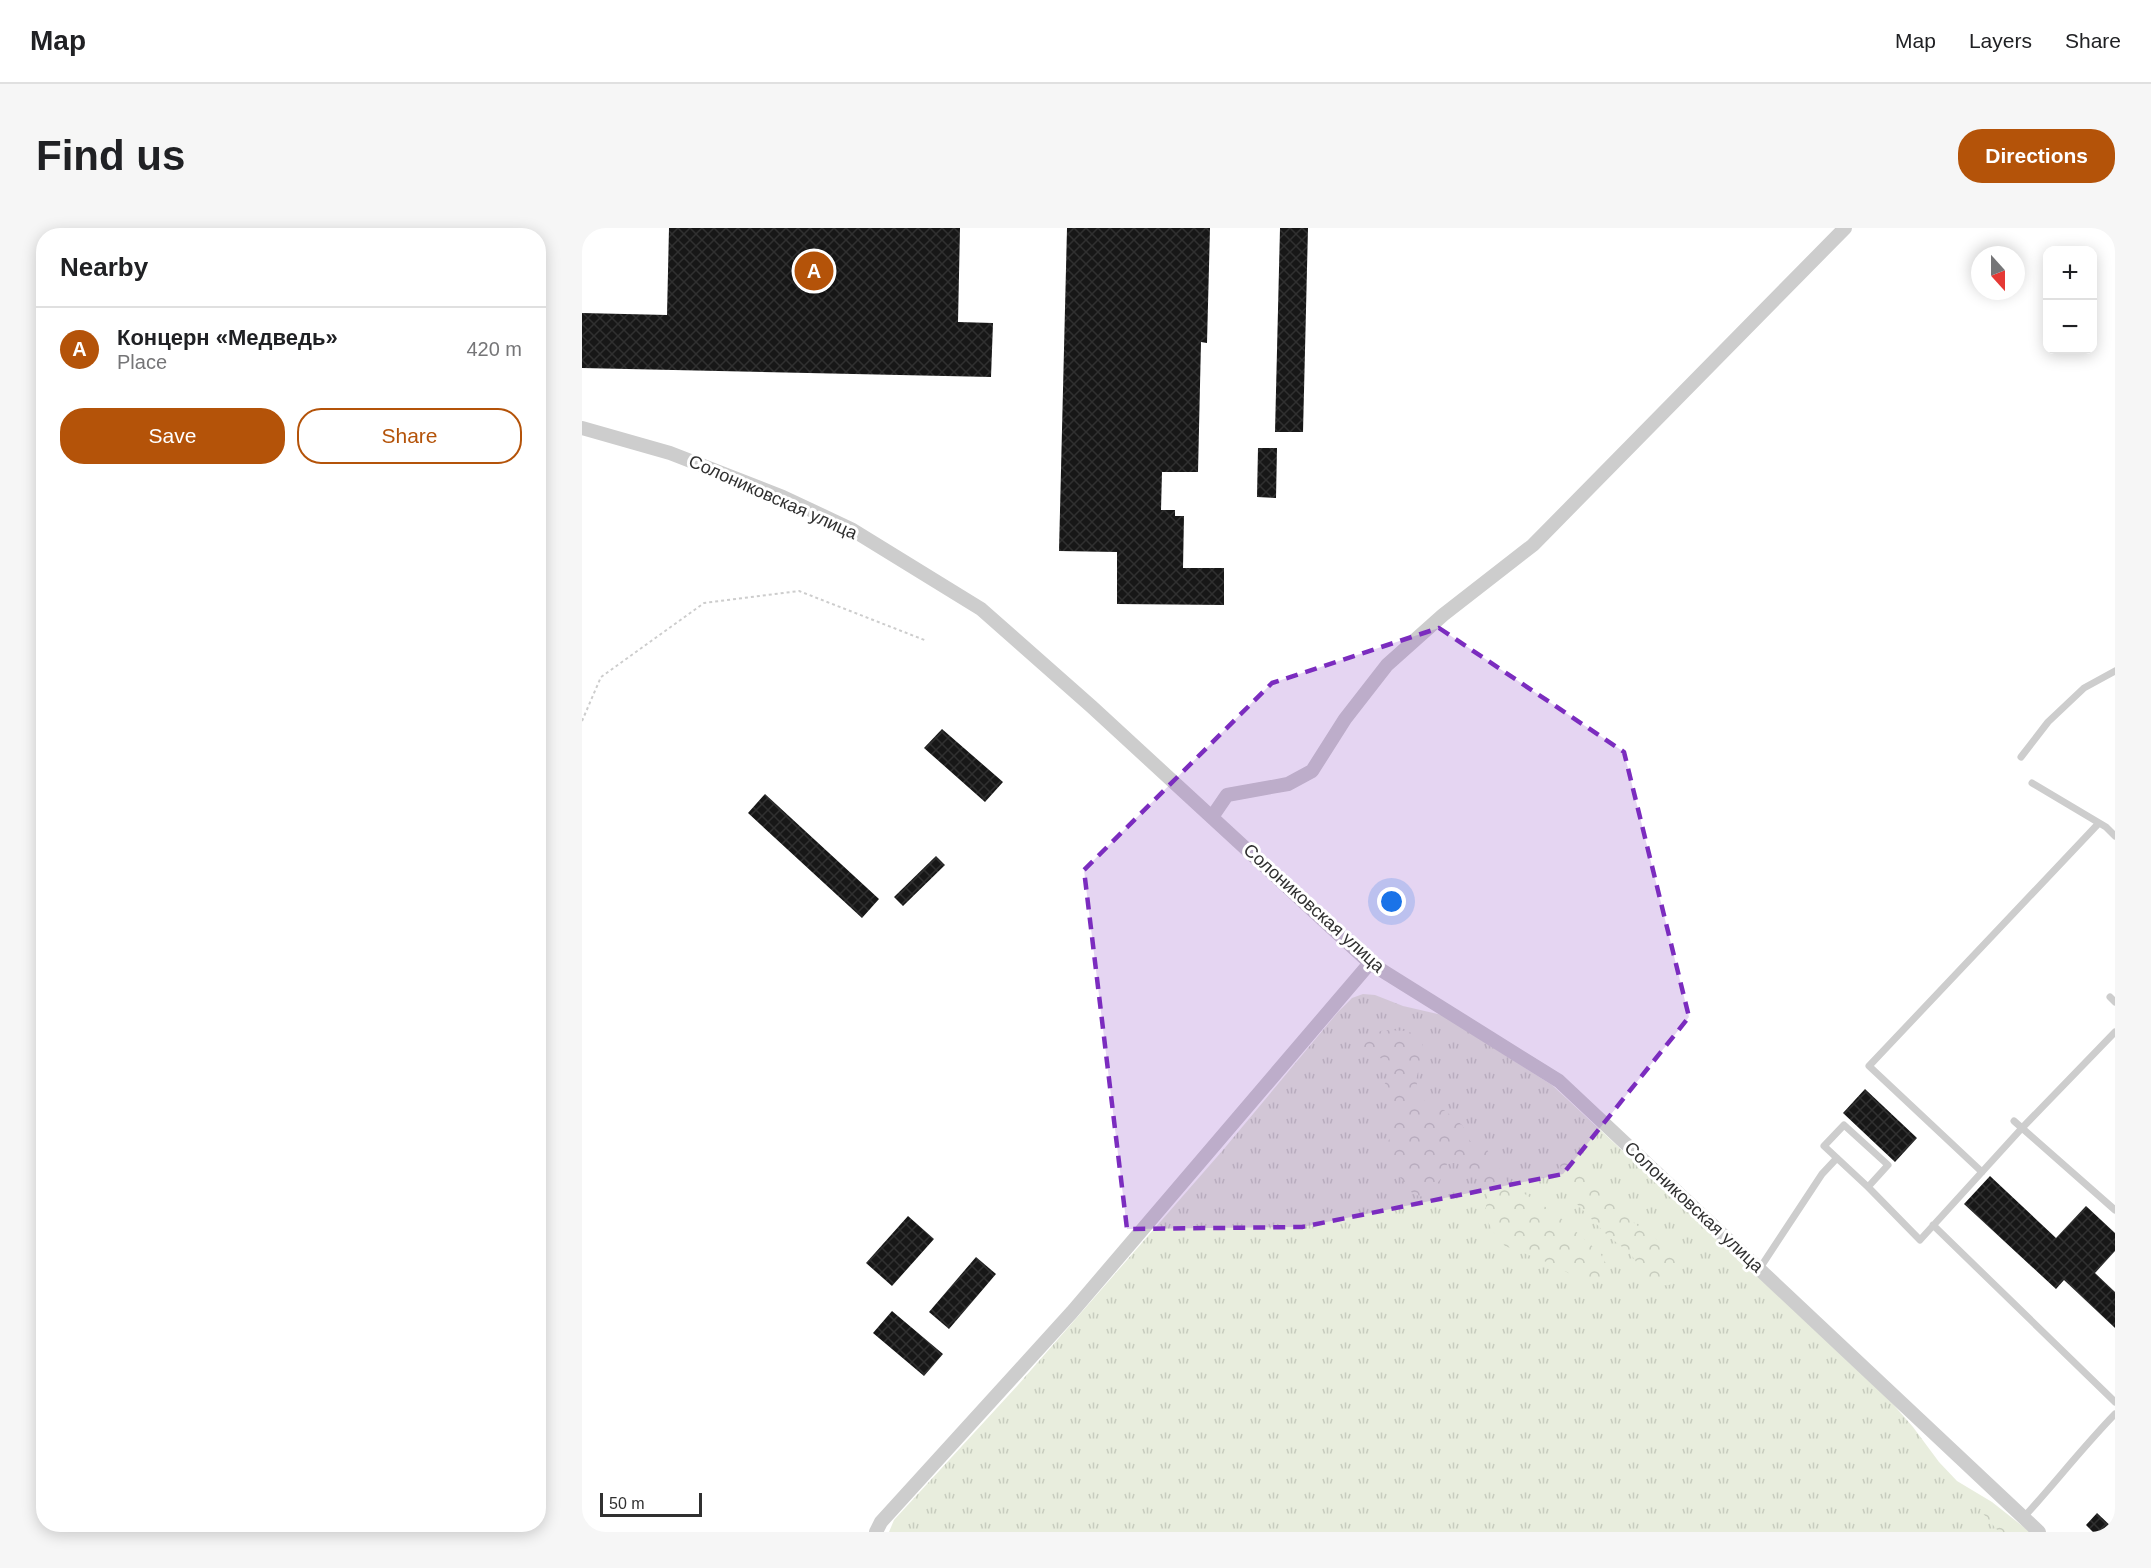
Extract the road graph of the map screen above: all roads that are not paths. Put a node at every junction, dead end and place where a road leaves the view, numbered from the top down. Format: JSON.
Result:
{"nodes":[{"id":1,"x":1845,"y":228,"type":"edge"},
{"id":2,"x":582,"y":428,"type":"edge"},
{"id":3,"x":2115,"y":671,"type":"edge"},
{"id":4,"x":2021,"y":757,"type":"dead end"},
{"id":5,"x":2032,"y":783,"type":"dead end"},
{"id":6,"x":1212,"y":816,"type":"junction"},
{"id":7,"x":2099,"y":823,"type":"junction"},
{"id":8,"x":2115,"y":836,"type":"edge"},
{"id":9,"x":1371,"y":963,"type":"junction"},
{"id":10,"x":2115,"y":1032,"type":"edge"},
{"id":11,"x":2014,"y":1121,"type":"dead end"},
{"id":12,"x":2022,"y":1128,"type":"junction"},
{"id":13,"x":1837,"y":1158,"type":"junction"},
{"id":14,"x":1982,"y":1172,"type":"junction"},
{"id":15,"x":1868,"y":1187,"type":"junction"},
{"id":16,"x":2115,"y":1210,"type":"edge"},
{"id":17,"x":1933,"y":1225,"type":"junction"},
{"id":18,"x":1760,"y":1268,"type":"junction"},
{"id":19,"x":2115,"y":1401,"type":"edge"},
{"id":20,"x":2115,"y":1414,"type":"edge"},
{"id":21,"x":2024,"y":1517,"type":"junction"},
{"id":22,"x":876,"y":1532,"type":"edge"},
{"id":23,"x":2039,"y":1532,"type":"edge"}],
"edges":[{"from":1,"to":6,"type":"street"},
{"from":2,"to":6,"type":"street","name":"Солониковская улица"},
{"from":3,"to":4,"type":"lane"},
{"from":5,"to":7,"type":"lane"},
{"from":6,"to":9,"type":"street","name":"Солониковская улица"},
{"from":7,"to":8,"type":"lane"},
{"from":7,"to":14,"type":"lane"},
{"from":9,"to":18,"type":"street","name":"Солониковская улица"},
{"from":9,"to":22,"type":"street"},
{"from":10,"to":12,"type":"lane"},
{"from":11,"to":12,"type":"lane"},
{"from":12,"to":14,"type":"lane"},
{"from":12,"to":16,"type":"lane"},
{"from":13,"to":15,"type":"lane"},
{"from":13,"to":15,"type":"lane"},
{"from":13,"to":18,"type":"lane"},
{"from":14,"to":17,"type":"lane"},
{"from":15,"to":17,"type":"lane"},
{"from":17,"to":19,"type":"lane"},
{"from":18,"to":21,"type":"street","name":"Солониковская улица"},
{"from":20,"to":21,"type":"lane"},
{"from":21,"to":23,"type":"street","name":"Солониковская улица"}]}
